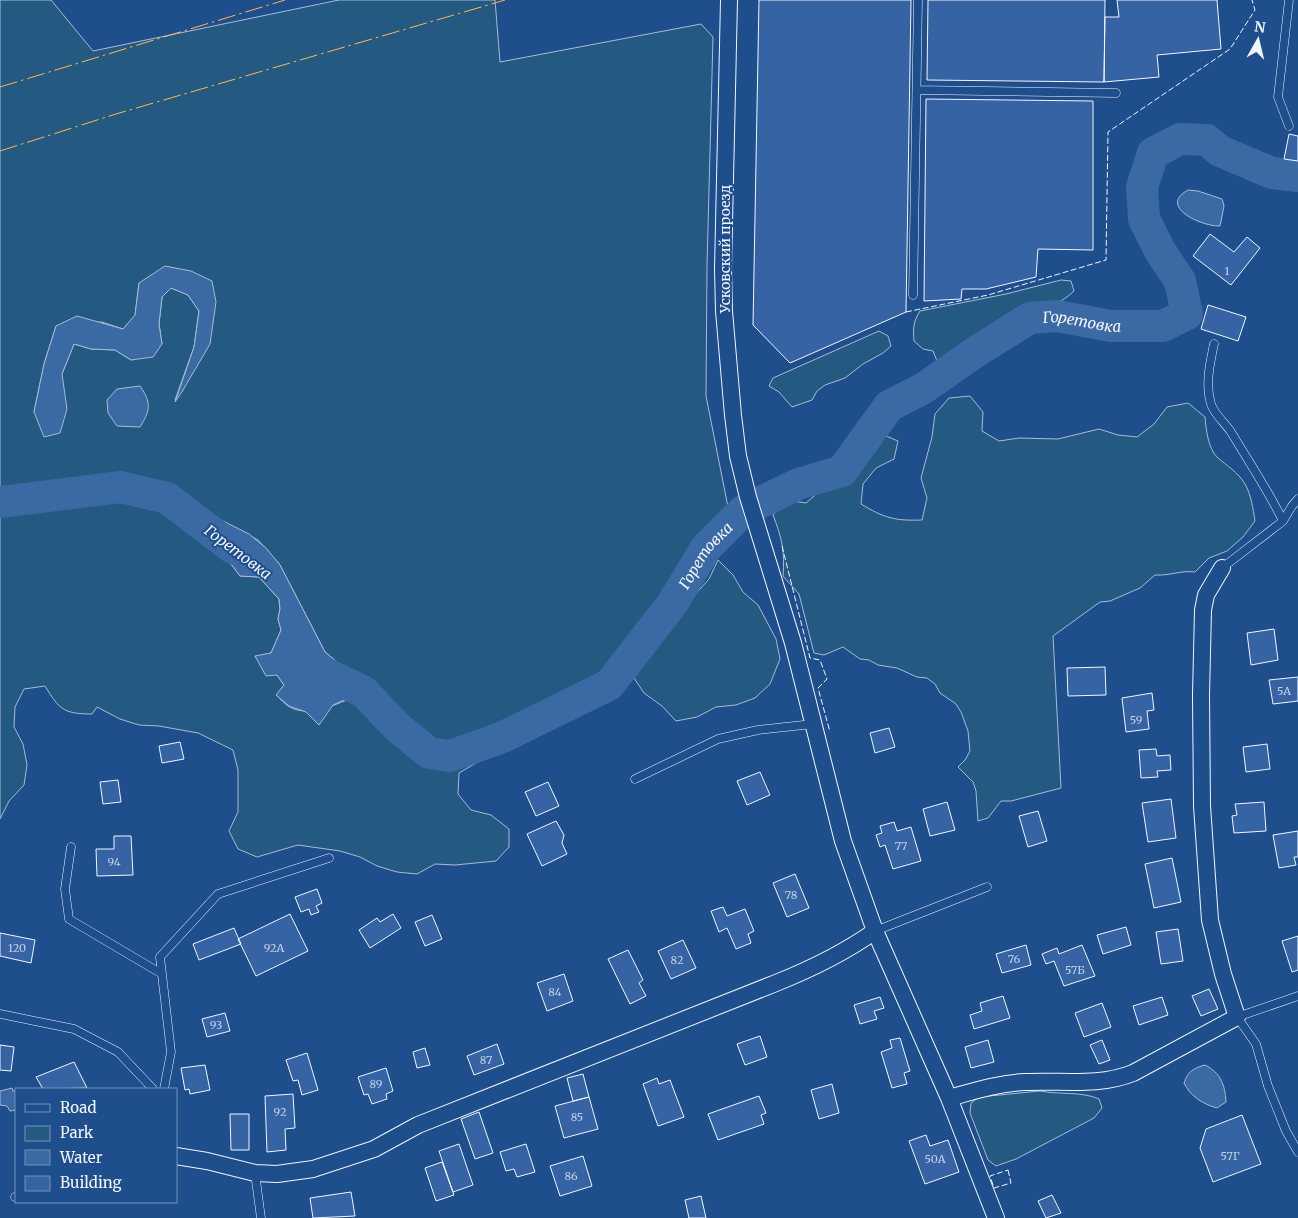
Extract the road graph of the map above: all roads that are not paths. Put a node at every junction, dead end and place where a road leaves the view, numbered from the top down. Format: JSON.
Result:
{"nodes":[{"id":1,"x":729,"y":0,"type":"edge"},
{"id":2,"x":918,"y":0,"type":"edge"},
{"id":3,"x":1289,"y":0,"type":"edge"},
{"id":4,"x":917,"y":90,"type":"junction"},
{"id":5,"x":1116,"y":93,"type":"dead end"},
{"id":6,"x":1289,"y":126,"type":"dead end"},
{"id":7,"x":913,"y":295,"type":"dead end"},
{"id":8,"x":1214,"y":344,"type":"dead end"},
{"id":9,"x":1298,"y":500,"type":"edge"},
{"id":10,"x":1283,"y":521,"type":"junction"},
{"id":11,"x":1222,"y":568,"type":"joint"},
{"id":12,"x":813,"y":724,"type":"junction"},
{"id":13,"x":635,"y":779,"type":"dead end"},
{"id":14,"x":72,"y":847,"type":"dead end"},
{"id":15,"x":329,"y":858,"type":"dead end"},
{"id":16,"x":987,"y":887,"type":"dead end"},
{"id":17,"x":875,"y":931,"type":"junction"},
{"id":18,"x":162,"y":974,"type":"junction"},
{"id":19,"x":1298,"y":996,"type":"edge"},
{"id":20,"x":0,"y":1014,"type":"edge"},
{"id":21,"x":1237,"y":1017,"type":"junction"},
{"id":22,"x":152,"y":1088,"type":"edge"},
{"id":23,"x":164,"y":1088,"type":"edge"},
{"id":24,"x":949,"y":1098,"type":"junction"},
{"id":25,"x":1298,"y":1152,"type":"edge"},
{"id":26,"x":178,"y":1156,"type":"edge"},
{"id":27,"x":255,"y":1172,"type":"junction"},
{"id":28,"x":261,"y":1218,"type":"edge"},
{"id":29,"x":996,"y":1218,"type":"edge"}],
"edges":[{"from":1,"to":12,"type":"street","name":"Усковский проезд"},
{"from":2,"to":4,"type":"lane"},
{"from":3,"to":6,"type":"lane"},
{"from":4,"to":5,"type":"lane"},
{"from":4,"to":7,"type":"lane"},
{"from":8,"to":10,"type":"lane"},
{"from":9,"to":10,"type":"lane"},
{"from":10,"to":11,"type":"lane"},
{"from":11,"to":21,"type":"street"},
{"from":12,"to":13,"type":"lane"},
{"from":12,"to":17,"type":"street","name":"Усковский проезд"},
{"from":14,"to":18,"type":"lane"},
{"from":15,"to":18,"type":"lane"},
{"from":16,"to":17,"type":"lane"},
{"from":17,"to":24,"type":"street","name":"Усковский проезд"},
{"from":17,"to":27,"type":"street"},
{"from":18,"to":23,"type":"lane"},
{"from":19,"to":21,"type":"lane"},
{"from":20,"to":22,"type":"lane"},
{"from":21,"to":24,"type":"street"},
{"from":21,"to":25,"type":"lane"},
{"from":24,"to":29,"type":"street","name":"Усковский проезд"},
{"from":26,"to":27,"type":"street"},
{"from":27,"to":28,"type":"lane"}]}
